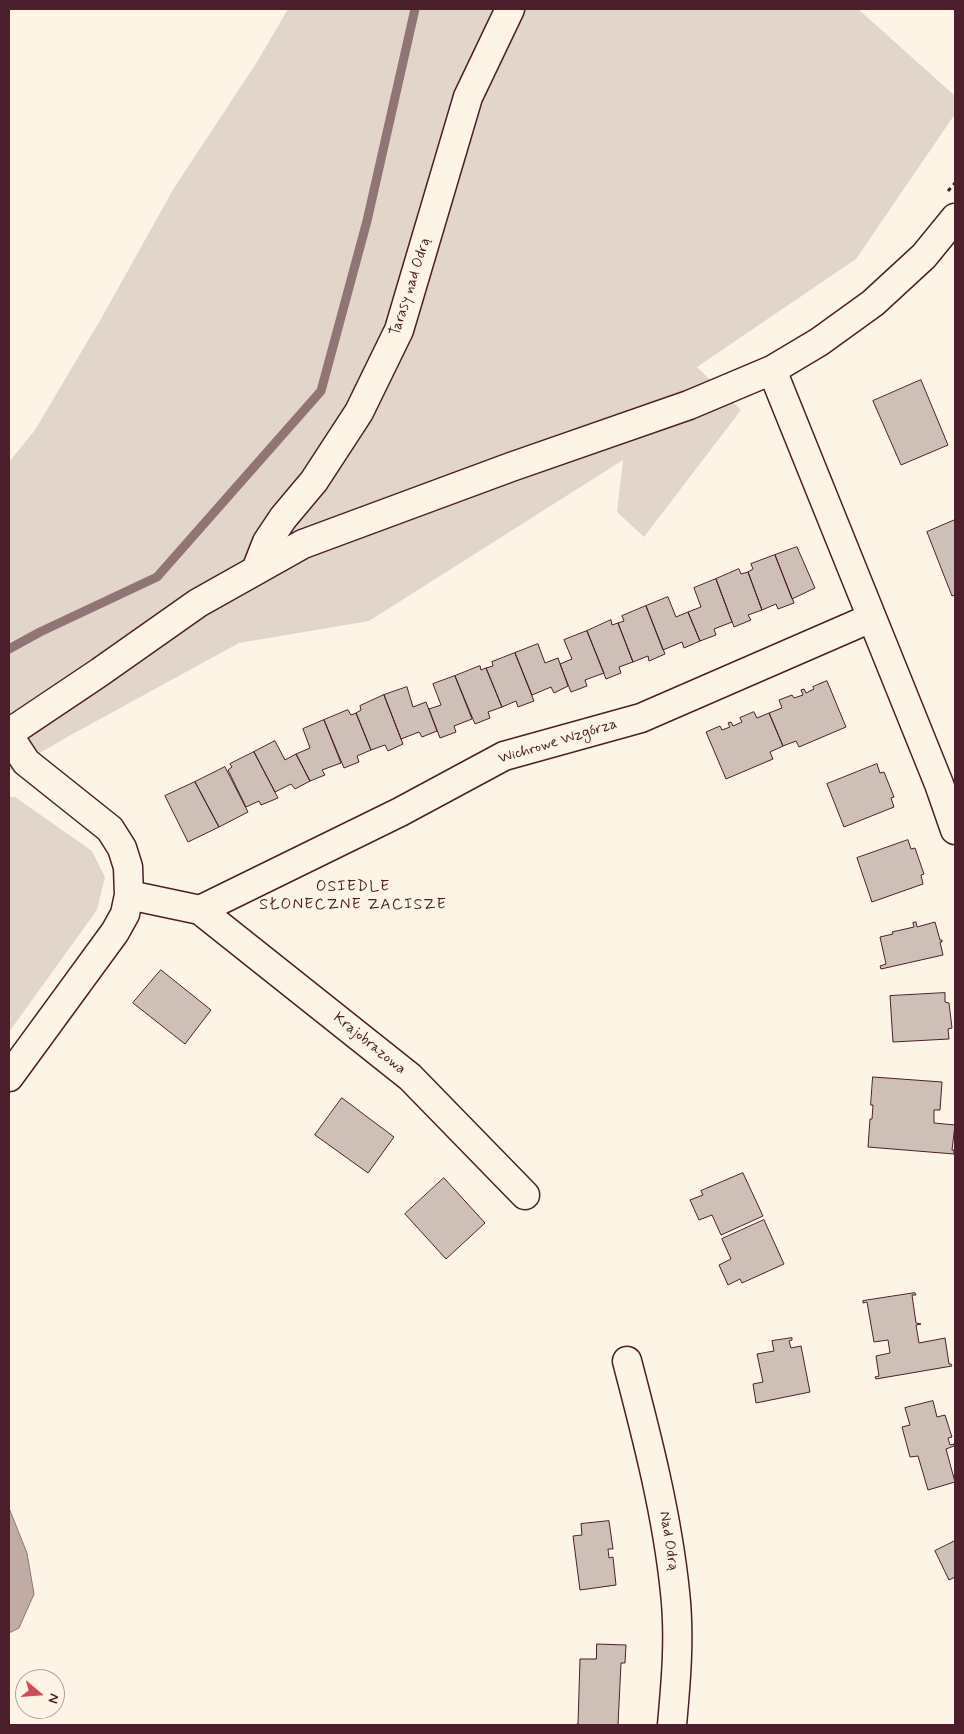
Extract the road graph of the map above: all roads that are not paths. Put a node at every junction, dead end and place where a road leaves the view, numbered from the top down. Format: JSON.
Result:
{"nodes":[{"id":1,"x":510,"y":9,"type":"edge"},
{"id":2,"x":955,"y":218,"type":"edge"},
{"id":3,"x":772,"y":370,"type":"junction"},
{"id":4,"x":256,"y":570,"type":"junction"},
{"id":5,"x":871,"y":618,"type":"junction"},
{"id":6,"x":9,"y":734,"type":"edge"},
{"id":7,"x":955,"y":830,"type":"edge"},
{"id":8,"x":128,"y":895,"type":"junction"},
{"id":9,"x":200,"y":910,"type":"junction"},
{"id":10,"x":9,"y":1077,"type":"edge"},
{"id":11,"x":524,"y":1195,"type":"dead end"},
{"id":12,"x":627,"y":1361,"type":"dead end"},
{"id":13,"x":672,"y":1725,"type":"edge"}],
"edges":[{"from":1,"to":4,"type":"street","name":"Tarasy nad Odrą"},
{"from":2,"to":3,"type":"street"},
{"from":3,"to":4,"type":"street"},
{"from":3,"to":5,"type":"street"},
{"from":4,"to":6,"type":"street"},
{"from":5,"to":7,"type":"street"},
{"from":5,"to":9,"type":"street","name":"Wichrowe Wzgórza"},
{"from":6,"to":8,"type":"street"},
{"from":8,"to":9,"type":"street"},
{"from":8,"to":10,"type":"street"},
{"from":9,"to":11,"type":"street","name":"Krajobrazowa"},
{"from":12,"to":13,"type":"street","name":"Nad Odrą"}]}
